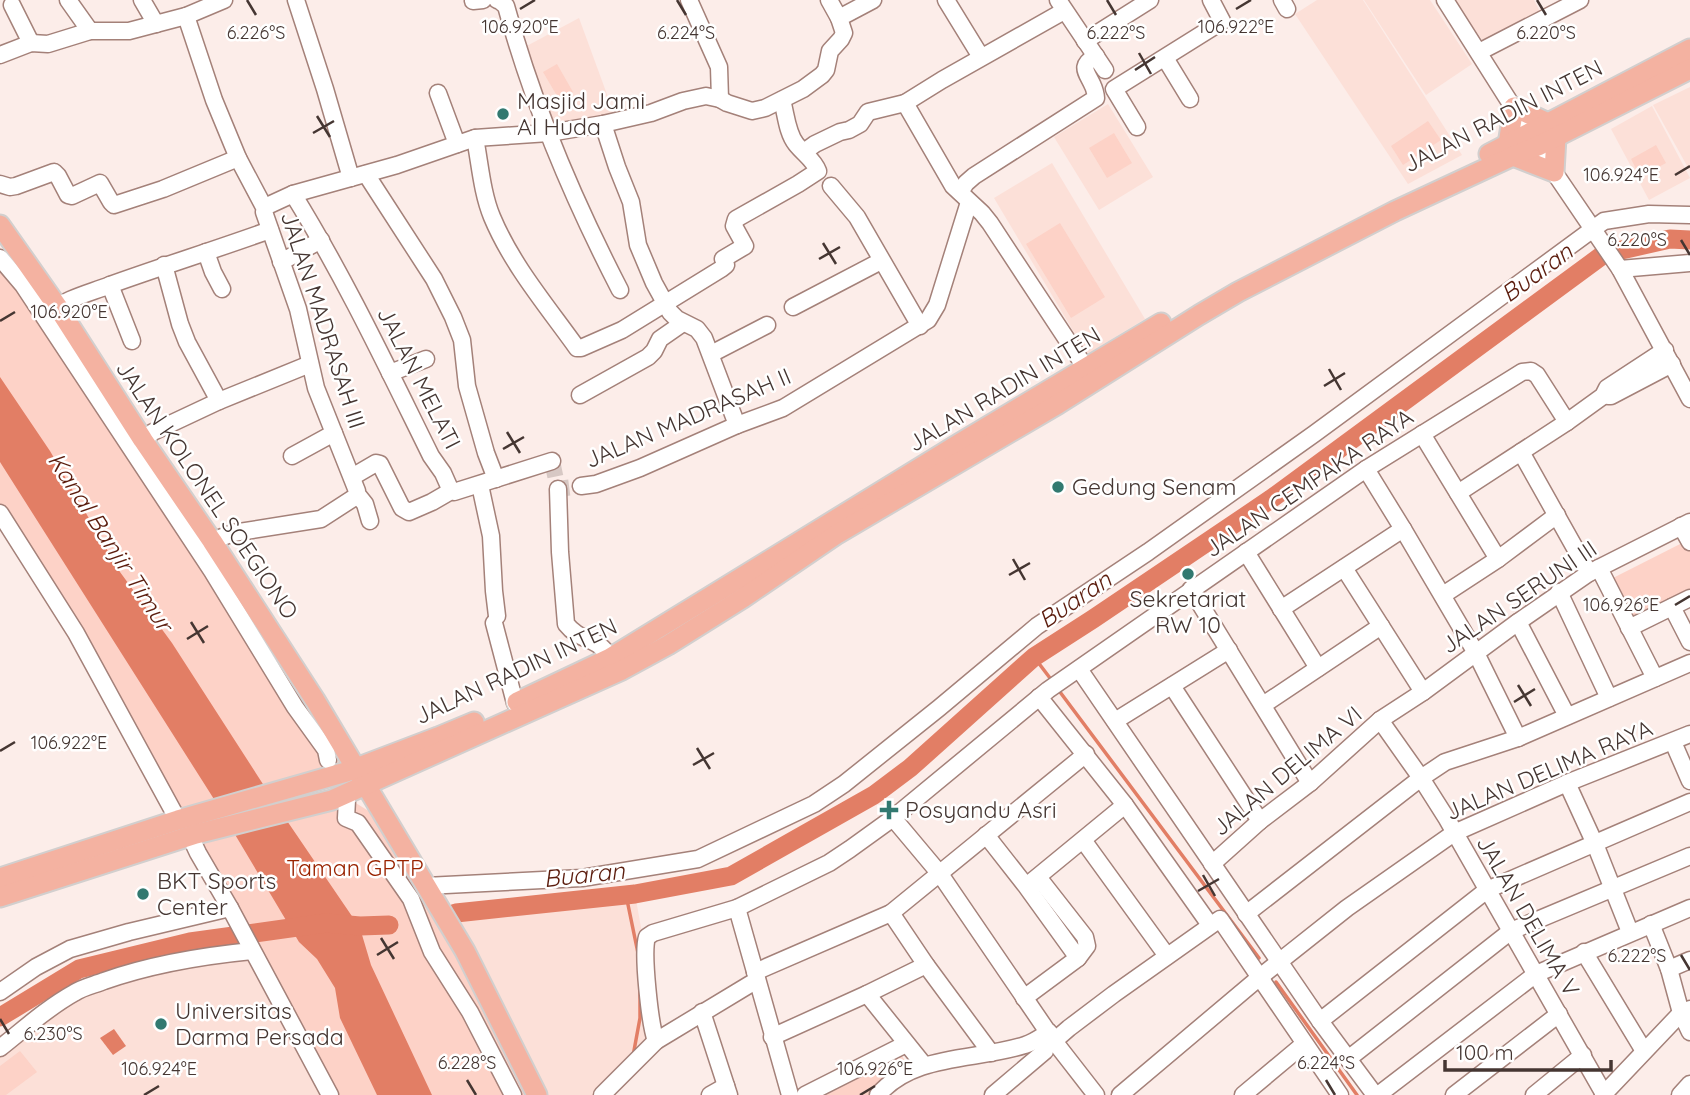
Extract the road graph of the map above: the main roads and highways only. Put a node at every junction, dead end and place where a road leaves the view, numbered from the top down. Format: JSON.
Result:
{"nodes":[{"id":1,"x":1690,"y":49,"type":"edge"},
{"id":2,"x":1690,"y":69,"type":"edge"},
{"id":3,"x":1552,"y":130,"type":"junction"},
{"id":4,"x":1510,"y":150,"type":"junction"},
{"id":5,"x":0,"y":225,"type":"edge"},
{"id":6,"x":1,"y":252,"type":"edge"},
{"id":7,"x":53,"y":309,"type":"junction"},
{"id":8,"x":965,"y":449,"type":"junction"},
{"id":9,"x":344,"y":778,"type":"junction"},
{"id":10,"x":188,"y":827,"type":"junction"},
{"id":11,"x":0,"y":878,"type":"edge"},
{"id":12,"x":423,"y":895,"type":"junction"},
{"id":13,"x":0,"y":897,"type":"edge"},
{"id":14,"x":459,"y":949,"type":"junction"},
{"id":15,"x":528,"y":1095,"type":"edge"},
{"id":16,"x":537,"y":1095,"type":"edge"}],
"edges":[{"from":1,"to":3,"type":"main road","name":"JALAN RADIN INTEN"},
{"from":2,"to":3,"type":"main road","name":"JALAN RADIN INTEN"},
{"from":3,"to":4,"type":"main road","name":"JALAN RADIN INTEN"},
{"from":3,"to":4,"type":"main road"},
{"from":3,"to":4,"type":"main road"},
{"from":4,"to":8,"type":"main road","name":"JALAN RADIN INTEN"},
{"from":4,"to":8,"type":"main road","name":"JALAN RADIN INTEN"},
{"from":5,"to":7,"type":"main road","name":"JALAN KOLONEL SOEGIONO"},
{"from":6,"to":7,"type":"main road","name":"JALAN KOLONEL SOEGIONO"},
{"from":7,"to":9,"type":"main road","name":"JALAN KOLONEL SOEGIONO"},
{"from":7,"to":9,"type":"main road","name":"JALAN KOLONEL SOEGIONO"},
{"from":8,"to":9,"type":"main road","name":"JALAN RADIN INTEN"},
{"from":8,"to":9,"type":"main road","name":"JALAN RADIN INTEN"},
{"from":9,"to":10,"type":"main road"},
{"from":9,"to":10,"type":"main road"},
{"from":9,"to":12,"type":"main road"},
{"from":9,"to":12,"type":"main road"},
{"from":10,"to":11,"type":"main road"},
{"from":10,"to":13,"type":"main road"},
{"from":12,"to":14,"type":"main road"},
{"from":14,"to":15,"type":"main road"},
{"from":14,"to":16,"type":"main road"}]}
